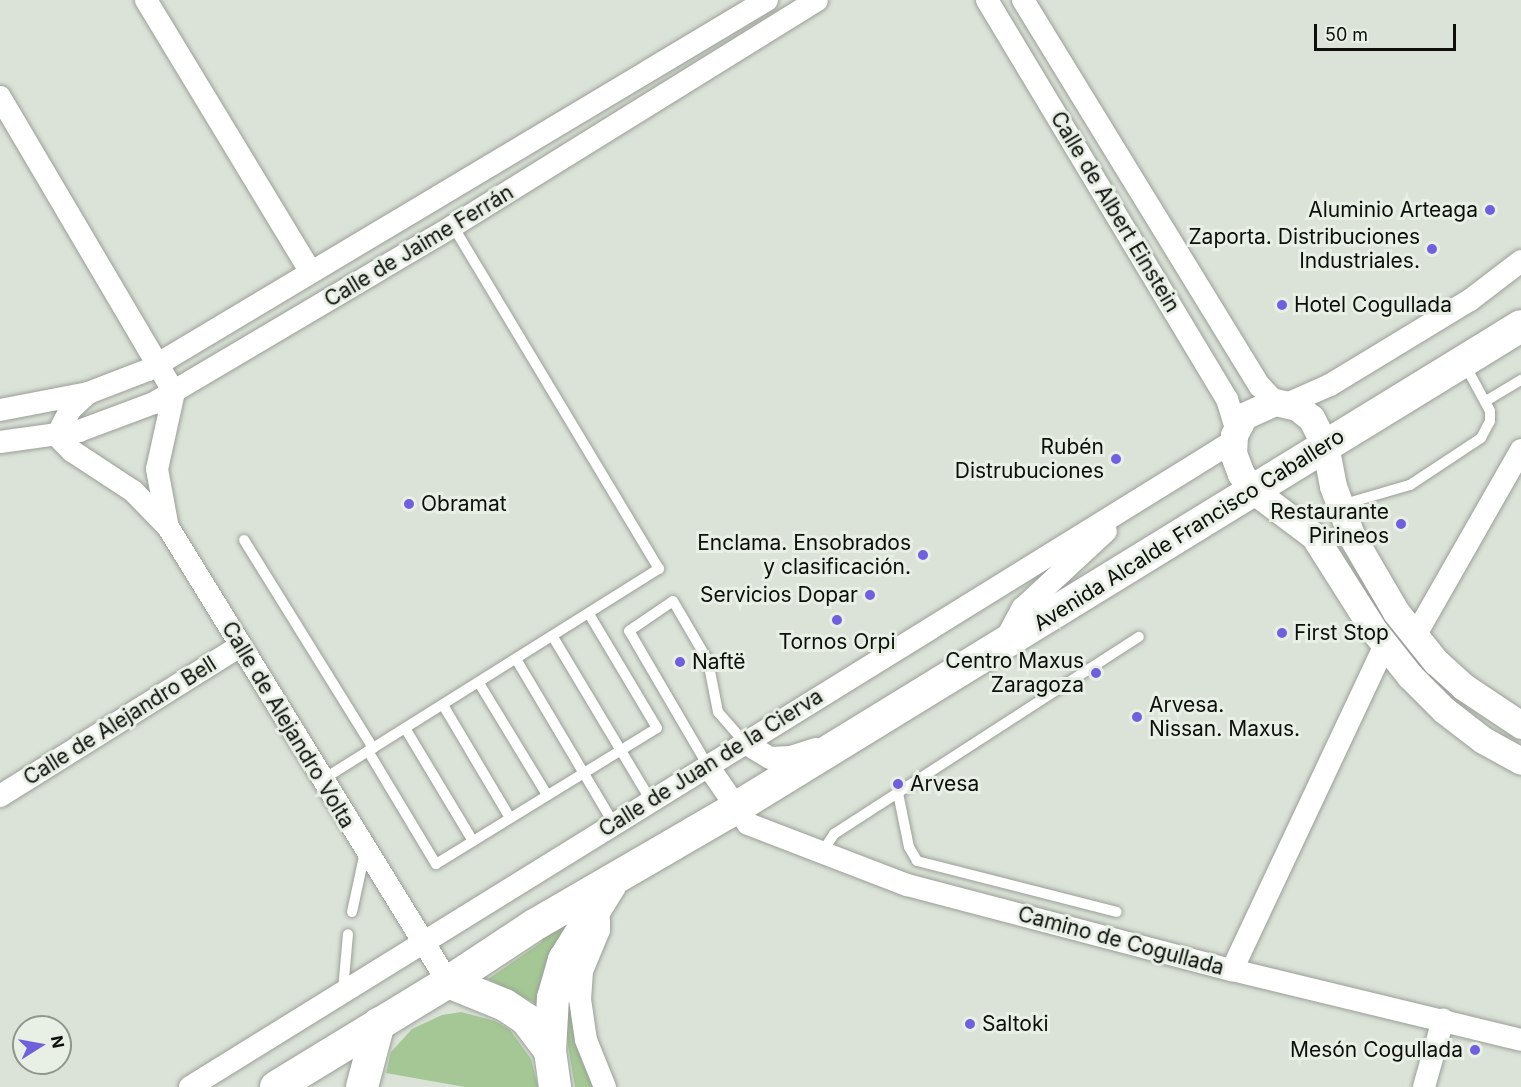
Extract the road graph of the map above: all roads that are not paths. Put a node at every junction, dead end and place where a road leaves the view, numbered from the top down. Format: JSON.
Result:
{"nodes":[{"id":1,"x":146,"y":0,"type":"edge"},
{"id":2,"x":768,"y":0,"type":"edge"},
{"id":3,"x":817,"y":0,"type":"edge"},
{"id":4,"x":987,"y":0,"type":"edge"},
{"id":5,"x":1023,"y":0,"type":"edge"},
{"id":6,"x":0,"y":96,"type":"edge"},
{"id":7,"x":453,"y":226,"type":"junction"},
{"id":8,"x":1521,"y":261,"type":"edge"},
{"id":9,"x":310,"y":272,"type":"junction"},
{"id":10,"x":1521,"y":282,"type":"edge"},
{"id":11,"x":1470,"y":300,"type":"junction"},
{"id":12,"x":1521,"y":327,"type":"edge"},
{"id":13,"x":1463,"y":363,"type":"junction"},
{"id":14,"x":159,"y":364,"type":"junction"},
{"id":15,"x":1521,"y":380,"type":"edge"},
{"id":16,"x":174,"y":392,"type":"junction"},
{"id":17,"x":88,"y":393,"type":"junction"},
{"id":18,"x":1486,"y":400,"type":"junction"},
{"id":19,"x":1282,"y":402,"type":"junction"},
{"id":20,"x":3,"y":405,"type":"edge"},
{"id":21,"x":1234,"y":435,"type":"junction"},
{"id":22,"x":57,"y":436,"type":"junction"},
{"id":23,"x":0,"y":442,"type":"edge"},
{"id":24,"x":1325,"y":445,"type":"junction"},
{"id":25,"x":1521,"y":450,"type":"edge"},
{"id":26,"x":1254,"y":491,"type":"junction"},
{"id":27,"x":1141,"y":500,"type":"junction"},
{"id":28,"x":1340,"y":506,"type":"junction"},
{"id":29,"x":168,"y":527,"type":"junction"},
{"id":30,"x":244,"y":540,"type":"dead end"},
{"id":31,"x":589,"y":614,"type":"junction"},
{"id":32,"x":1415,"y":636,"type":"junction"},
{"id":33,"x":553,"y":637,"type":"junction"},
{"id":34,"x":1138,"y":637,"type":"dead end"},
{"id":35,"x":1003,"y":645,"type":"junction"},
{"id":36,"x":1385,"y":645,"type":"junction"},
{"id":37,"x":240,"y":646,"type":"junction"},
{"id":38,"x":516,"y":659,"type":"junction"},
{"id":39,"x":479,"y":683,"type":"junction"},
{"id":40,"x":443,"y":705,"type":"junction"},
{"id":41,"x":1521,"y":725,"type":"edge"},
{"id":42,"x":405,"y":728,"type":"junction"},
{"id":43,"x":846,"y":740,"type":"junction"},
{"id":44,"x":745,"y":743,"type":"junction"},
{"id":45,"x":620,"y":749,"type":"junction"},
{"id":46,"x":370,"y":750,"type":"junction"},
{"id":47,"x":1521,"y":760,"type":"edge"},
{"id":48,"x":708,"y":766,"type":"junction"},
{"id":49,"x":583,"y":772,"type":"junction"},
{"id":50,"x":322,"y":780,"type":"junction"},
{"id":51,"x":898,"y":793,"type":"junction"},
{"id":52,"x":548,"y":795,"type":"junction"},
{"id":53,"x":0,"y":796,"type":"edge"},
{"id":54,"x":651,"y":801,"type":"junction"},
{"id":55,"x":734,"y":809,"type":"junction"},
{"id":56,"x":510,"y":818,"type":"junction"},
{"id":57,"x":614,"y":824,"type":"junction"},
{"id":58,"x":473,"y":841,"type":"junction"},
{"id":59,"x":365,"y":852,"type":"junction"},
{"id":60,"x":822,"y":852,"type":"junction"},
{"id":61,"x":605,"y":895,"type":"junction"},
{"id":62,"x":352,"y":912,"type":"dead end"},
{"id":63,"x":1117,"y":912,"type":"dead end"},
{"id":64,"x":408,"y":922,"type":"junction"},
{"id":65,"x":348,"y":934,"type":"dead end"},
{"id":66,"x":422,"y":942,"type":"junction"},
{"id":67,"x":395,"y":961,"type":"junction"},
{"id":68,"x":1232,"y":970,"type":"junction"},
{"id":69,"x":448,"y":982,"type":"junction"},
{"id":70,"x":343,"y":992,"type":"junction"},
{"id":71,"x":1443,"y":1020,"type":"junction"},
{"id":72,"x":379,"y":1023,"type":"junction"},
{"id":73,"x":1521,"y":1040,"type":"edge"},
{"id":74,"x":550,"y":1051,"type":"junction"},
{"id":75,"x":190,"y":1087,"type":"edge"},
{"id":76,"x":276,"y":1087,"type":"edge"},
{"id":77,"x":362,"y":1087,"type":"edge"},
{"id":78,"x":555,"y":1087,"type":"edge"},
{"id":79,"x":605,"y":1087,"type":"edge"},
{"id":80,"x":1424,"y":1087,"type":"edge"}],
"edges":[{"from":1,"to":9,"type":"street","name":"Calle de Jaime Ferrán"},
{"from":2,"to":9,"type":"street","name":"Calle de Jaime Ferrán"},
{"from":3,"to":7,"type":"street","name":"Calle de Jaime Ferrán"},
{"from":4,"to":21,"type":"street","name":"Calle de Albert Einstein"},
{"from":5,"to":19,"type":"street","name":"Calle de Albert Einstein"},
{"from":6,"to":14,"type":"street"},
{"from":7,"to":16,"type":"street","name":"Calle de Jaime Ferrán"},
{"from":7,"to":31,"type":"lane"},
{"from":8,"to":11,"type":"street"},
{"from":9,"to":14,"type":"street","name":"Calle de Jaime Ferrán"},
{"from":10,"to":11,"type":"street"},
{"from":11,"to":19,"type":"street"},
{"from":12,"to":13,"type":"main road","name":"Avenida Alcalde Francisco Caballero"},
{"from":13,"to":18,"type":"lane"},
{"from":13,"to":24,"type":"main road","name":"Avenida Alcalde Francisco Caballero"},
{"from":14,"to":16,"type":"street"},
{"from":14,"to":17,"type":"street","name":"Calle de Jaime Ferrán"},
{"from":15,"to":18,"type":"lane"},
{"from":16,"to":22,"type":"street","name":"Calle de Jaime Ferrán"},
{"from":16,"to":29,"type":"street","name":"Calle de Alejandro Volta"},
{"from":17,"to":20,"type":"street","name":"Calle de Jaime Ferrán"},
{"from":17,"to":22,"type":"street"},
{"from":18,"to":28,"type":"lane"},
{"from":19,"to":21,"type":"street"},
{"from":19,"to":24,"type":"street"},
{"from":21,"to":26,"type":"street"},
{"from":21,"to":27,"type":"street","name":"Calle de Juan de la Cierva"},
{"from":22,"to":23,"type":"street","name":"Calle de Jaime Ferrán"},
{"from":22,"to":29,"type":"street","name":"Calle de Alejandro Volta"},
{"from":24,"to":26,"type":"main road","name":"Avenida Alcalde Francisco Caballero"},
{"from":24,"to":28,"type":"street"},
{"from":25,"to":32,"type":"street"},
{"from":26,"to":35,"type":"main road","name":"Avenida Alcalde Francisco Caballero"},
{"from":26,"to":36,"type":"street"},
{"from":27,"to":35,"type":"street"},
{"from":27,"to":44,"type":"street","name":"Calle de Juan de la Cierva"},
{"from":28,"to":32,"type":"street"},
{"from":29,"to":37,"type":"street","name":"Calle de Alejandro Volta"},
{"from":30,"to":46,"type":"lane"},
{"from":31,"to":33,"type":"lane"},
{"from":31,"to":45,"type":"lane"},
{"from":32,"to":41,"type":"street"},
{"from":33,"to":38,"type":"lane"},
{"from":33,"to":45,"type":"lane"},
{"from":34,"to":51,"type":"lane"},
{"from":35,"to":43,"type":"main road","name":"Avenida Alcalde Francisco Caballero"},
{"from":36,"to":47,"type":"street"},
{"from":36,"to":68,"type":"street"},
{"from":37,"to":50,"type":"street","name":"Calle de Alejandro Volta"},
{"from":37,"to":53,"type":"street","name":"Calle de Alejandro Bell"},
{"from":38,"to":39,"type":"lane"},
{"from":38,"to":49,"type":"lane"},
{"from":39,"to":40,"type":"lane"},
{"from":39,"to":52,"type":"lane"},
{"from":40,"to":42,"type":"lane"},
{"from":40,"to":56,"type":"lane"},
{"from":42,"to":46,"type":"lane"},
{"from":42,"to":58,"type":"lane"},
{"from":43,"to":44,"type":"street"},
{"from":43,"to":55,"type":"main road","name":"Avenida Alcalde Francisco Caballero"},
{"from":44,"to":48,"type":"street","name":"Calle de Juan de la Cierva"},
{"from":44,"to":48,"type":"lane"},
{"from":45,"to":49,"type":"lane"},
{"from":45,"to":54,"type":"lane"},
{"from":46,"to":50,"type":"lane"},
{"from":46,"to":58,"type":"lane"},
{"from":48,"to":54,"type":"street","name":"Calle de Juan de la Cierva"},
{"from":48,"to":55,"type":"street"},
{"from":49,"to":52,"type":"lane"},
{"from":49,"to":57,"type":"lane"},
{"from":50,"to":59,"type":"street","name":"Calle de Alejandro Volta"},
{"from":51,"to":60,"type":"lane"},
{"from":51,"to":63,"type":"lane"},
{"from":52,"to":56,"type":"lane"},
{"from":54,"to":57,"type":"street","name":"Calle de Juan de la Cierva"},
{"from":55,"to":60,"type":"street","name":"Camino de Cogullada"},
{"from":55,"to":61,"type":"main road","name":"Avenida Alcalde Francisco Caballero"},
{"from":56,"to":58,"type":"lane"},
{"from":57,"to":66,"type":"street","name":"Calle de Juan de la Cierva"},
{"from":59,"to":62,"type":"lane"},
{"from":59,"to":64,"type":"street","name":"Calle de Alejandro Volta"},
{"from":60,"to":68,"type":"street","name":"Camino de Cogullada"},
{"from":61,"to":69,"type":"main road","name":"Avenida Alcalde Francisco Caballero"},
{"from":61,"to":74,"type":"main road","name":"Avenida Alcalde Francisco Caballero"},
{"from":61,"to":79,"type":"street"},
{"from":64,"to":66,"type":"street","name":"Calle de Alejandro Volta"},
{"from":64,"to":67,"type":"street"},
{"from":65,"to":70,"type":"lane"},
{"from":66,"to":67,"type":"street","name":"Calle de Juan de la Cierva"},
{"from":66,"to":69,"type":"street","name":"Calle de Alejandro Volta"},
{"from":67,"to":70,"type":"street","name":"Calle de Juan de la Cierva"},
{"from":68,"to":71,"type":"street","name":"Camino de Cogullada"},
{"from":69,"to":72,"type":"main road","name":"Avenida Alcalde Francisco Caballero"},
{"from":69,"to":74,"type":"main road"},
{"from":70,"to":75,"type":"street","name":"Calle de Juan de la Cierva"},
{"from":71,"to":73,"type":"street","name":"Camino de Cogullada"},
{"from":71,"to":80,"type":"street"},
{"from":72,"to":76,"type":"main road","name":"Avenida Alcalde Francisco Caballero"},
{"from":72,"to":77,"type":"main road"},
{"from":74,"to":78,"type":"main road","name":"Avenida Alcalde Francisco Caballero"}]}
